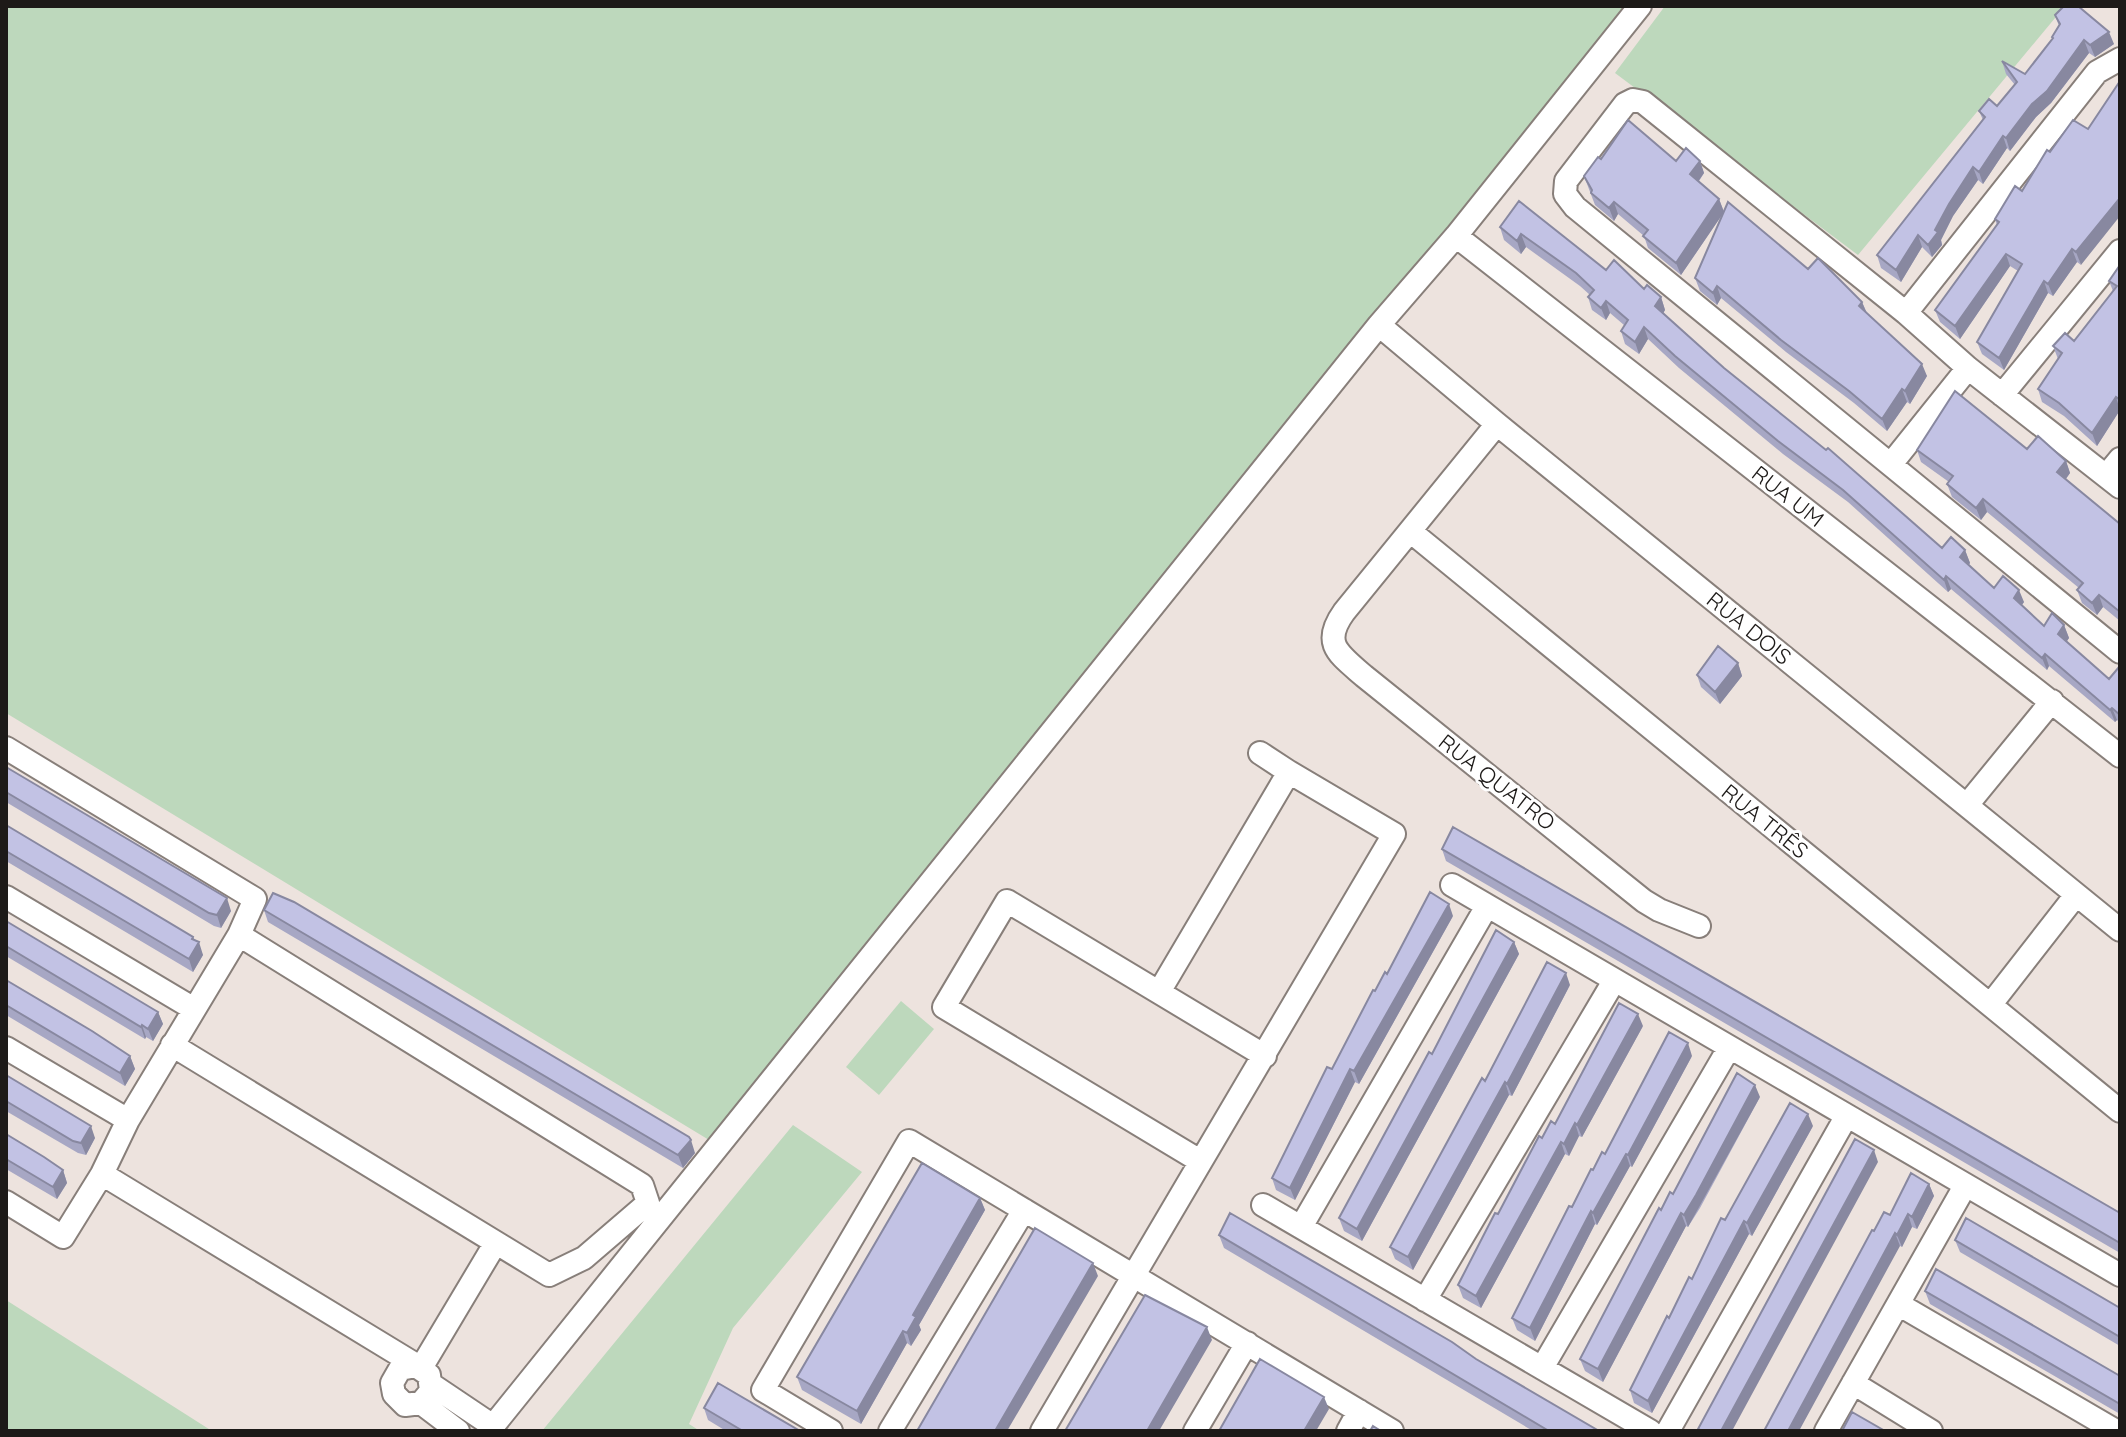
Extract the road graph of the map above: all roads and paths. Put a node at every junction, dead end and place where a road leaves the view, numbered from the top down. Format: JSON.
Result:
{"nodes":[{"id":1,"x":1640,"y":6,"type":"edge"},
{"id":2,"x":2120,"y":59,"type":"edge"},
{"id":3,"x":1456,"y":236,"type":"junction"},
{"id":4,"x":2120,"y":251,"type":"edge"},
{"id":5,"x":1906,"y":313,"type":"junction"},
{"id":6,"x":1379,"y":325,"type":"junction"},
{"id":7,"x":1968,"y":368,"type":"junction"},
{"id":8,"x":2002,"y":395,"type":"junction"},
{"id":9,"x":1497,"y":424,"type":"junction"},
{"id":10,"x":1891,"y":464,"type":"junction"},
{"id":11,"x":2115,"y":474,"type":"edge"},
{"id":12,"x":1410,"y":531,"type":"junction"},
{"id":13,"x":2120,"y":652,"type":"edge"},
{"id":14,"x":2052,"y":701,"type":"junction"},
{"id":15,"x":6,"y":748,"type":"edge"},
{"id":16,"x":1260,"y":753,"type":"dead end"},
{"id":17,"x":2120,"y":756,"type":"edge"},
{"id":18,"x":1289,"y":772,"type":"junction"},
{"id":19,"x":1967,"y":805,"type":"junction"},
{"id":20,"x":1452,"y":885,"type":"dead end"},
{"id":21,"x":2076,"y":895,"type":"junction"},
{"id":22,"x":6,"y":897,"type":"edge"},
{"id":23,"x":1487,"y":906,"type":"junction"},
{"id":24,"x":1699,"y":926,"type":"dead end"},
{"id":25,"x":2120,"y":930,"type":"edge"},
{"id":26,"x":239,"y":935,"type":"junction"},
{"id":27,"x":1614,"y":981,"type":"junction"},
{"id":28,"x":1159,"y":992,"type":"junction"},
{"id":29,"x":1991,"y":1004,"type":"junction"},
{"id":30,"x":194,"y":1009,"type":"junction"},
{"id":31,"x":172,"y":1045,"type":"junction"},
{"id":32,"x":6,"y":1048,"type":"edge"},
{"id":33,"x":1729,"y":1048,"type":"junction"},
{"id":34,"x":1265,"y":1056,"type":"junction"},
{"id":35,"x":2120,"y":1111,"type":"edge"},
{"id":36,"x":1846,"y":1117,"type":"junction"},
{"id":37,"x":128,"y":1120,"type":"junction"},
{"id":38,"x":1200,"y":1161,"type":"junction"},
{"id":39,"x":102,"y":1174,"type":"junction"},
{"id":40,"x":1965,"y":1186,"type":"junction"},
{"id":41,"x":6,"y":1202,"type":"edge"},
{"id":42,"x":1263,"y":1205,"type":"dead end"},
{"id":43,"x":1024,"y":1210,"type":"junction"},
{"id":44,"x":1301,"y":1227,"type":"junction"},
{"id":45,"x":495,"y":1244,"type":"junction"},
{"id":46,"x":1133,"y":1275,"type":"junction"},
{"id":47,"x":2120,"y":1275,"type":"edge"},
{"id":48,"x":1425,"y":1300,"type":"junction"},
{"id":49,"x":1898,"y":1304,"type":"junction"},
{"id":50,"x":1247,"y":1343,"type":"junction"},
{"id":51,"x":1542,"y":1368,"type":"junction"},
{"id":52,"x":1853,"y":1383,"type":"junction"},
{"id":53,"x":425,"y":1385,"type":"junction"},
{"id":54,"x":1359,"y":1411,"type":"junction"},
{"id":55,"x":491,"y":1428,"type":"edge"},
{"id":56,"x":458,"y":1431,"type":"edge"},
{"id":57,"x":831,"y":1431,"type":"edge"},
{"id":58,"x":890,"y":1431,"type":"edge"},
{"id":59,"x":1042,"y":1431,"type":"edge"},
{"id":60,"x":1195,"y":1431,"type":"edge"},
{"id":61,"x":1348,"y":1431,"type":"edge"},
{"id":62,"x":1392,"y":1431,"type":"edge"},
{"id":63,"x":1650,"y":1431,"type":"edge"},
{"id":64,"x":1668,"y":1431,"type":"edge"},
{"id":65,"x":1826,"y":1431,"type":"edge"},
{"id":66,"x":1931,"y":1431,"type":"edge"},
{"id":67,"x":2116,"y":1431,"type":"edge"}],
"edges":[{"from":1,"to":3,"type":"street"},
{"from":2,"to":5,"type":"street"},
{"from":3,"to":6,"type":"street"},
{"from":3,"to":14,"type":"street","name":"RUA UM"},
{"from":4,"to":8,"type":"street"},
{"from":5,"to":7,"type":"street"},
{"from":5,"to":10,"type":"street"},
{"from":6,"to":9,"type":"street","name":"RUA DOIS"},
{"from":6,"to":55,"type":"street"},
{"from":7,"to":8,"type":"street"},
{"from":7,"to":10,"type":"street"},
{"from":8,"to":11,"type":"street"},
{"from":9,"to":12,"type":"street"},
{"from":9,"to":19,"type":"street","name":"RUA DOIS"},
{"from":10,"to":13,"type":"street"},
{"from":12,"to":24,"type":"street","name":"RUA QUATRO"},
{"from":12,"to":29,"type":"street","name":"RUA TRÊS"},
{"from":14,"to":17,"type":"street","name":"RUA UM"},
{"from":14,"to":19,"type":"street"},
{"from":15,"to":26,"type":"street"},
{"from":16,"to":18,"type":"street"},
{"from":18,"to":28,"type":"street"},
{"from":18,"to":34,"type":"street"},
{"from":19,"to":21,"type":"street","name":"RUA DOIS"},
{"from":20,"to":23,"type":"street"},
{"from":21,"to":25,"type":"street","name":"RUA DOIS"},
{"from":21,"to":29,"type":"street"},
{"from":22,"to":30,"type":"street"},
{"from":23,"to":27,"type":"street"},
{"from":23,"to":44,"type":"street"},
{"from":26,"to":30,"type":"street"},
{"from":26,"to":45,"type":"street"},
{"from":27,"to":33,"type":"street"},
{"from":27,"to":48,"type":"street"},
{"from":28,"to":34,"type":"street"},
{"from":28,"to":38,"type":"street"},
{"from":29,"to":35,"type":"street","name":"RUA TRÊS"},
{"from":30,"to":31,"type":"street"},
{"from":31,"to":37,"type":"street"},
{"from":31,"to":45,"type":"street"},
{"from":32,"to":37,"type":"street"},
{"from":33,"to":36,"type":"street"},
{"from":33,"to":51,"type":"street"},
{"from":34,"to":38,"type":"street"},
{"from":36,"to":40,"type":"street"},
{"from":36,"to":64,"type":"street"},
{"from":37,"to":39,"type":"street"},
{"from":38,"to":46,"type":"street"},
{"from":39,"to":41,"type":"street"},
{"from":39,"to":53,"type":"street"},
{"from":40,"to":47,"type":"street"},
{"from":40,"to":49,"type":"street"},
{"from":42,"to":44,"type":"street"},
{"from":43,"to":46,"type":"street"},
{"from":43,"to":57,"type":"street"},
{"from":43,"to":58,"type":"street"},
{"from":44,"to":48,"type":"street"},
{"from":45,"to":53,"type":"street"},
{"from":46,"to":50,"type":"street"},
{"from":46,"to":59,"type":"street"},
{"from":48,"to":51,"type":"street"},
{"from":49,"to":52,"type":"street"},
{"from":49,"to":67,"type":"street"},
{"from":50,"to":54,"type":"street"},
{"from":50,"to":60,"type":"street"},
{"from":51,"to":63,"type":"street"},
{"from":52,"to":65,"type":"street"},
{"from":52,"to":66,"type":"street"},
{"from":53,"to":55,"type":"street"},
{"from":53,"to":56,"type":"street"},
{"from":54,"to":61,"type":"street"},
{"from":54,"to":62,"type":"street"}]}
